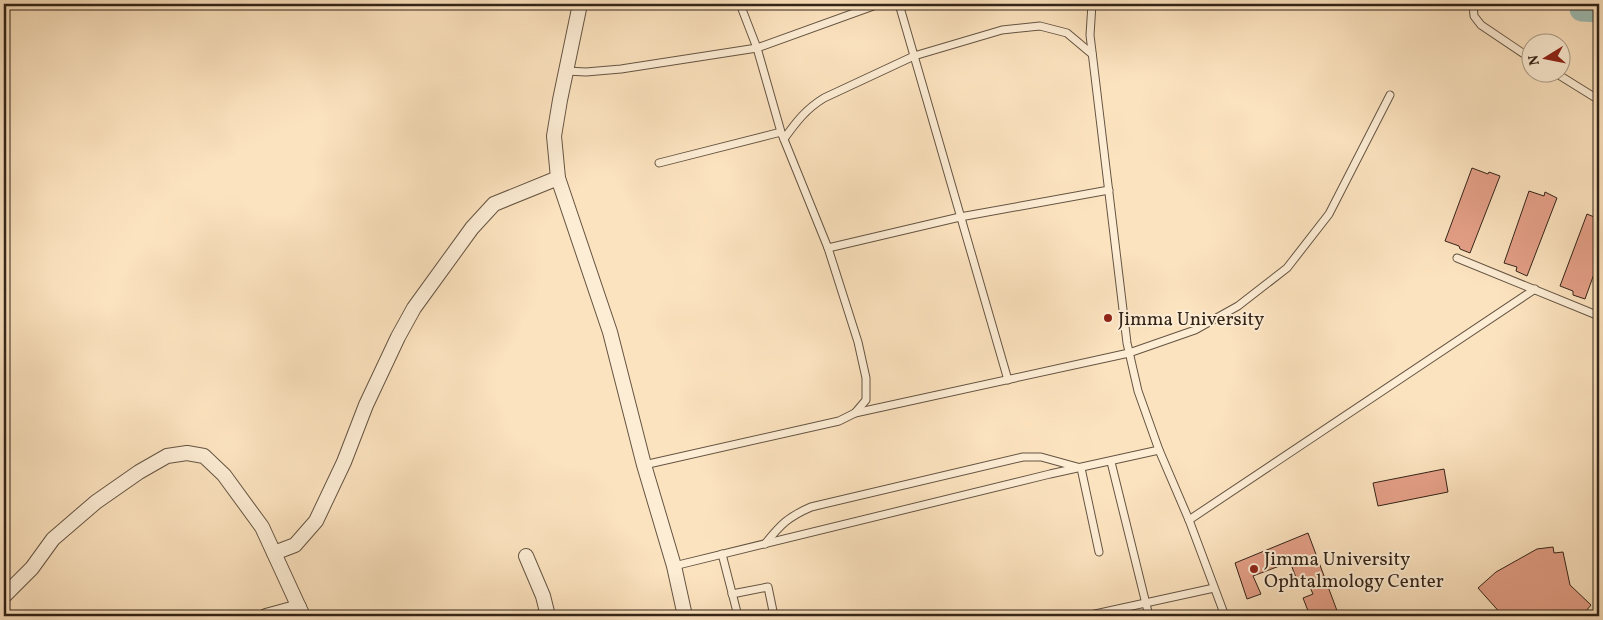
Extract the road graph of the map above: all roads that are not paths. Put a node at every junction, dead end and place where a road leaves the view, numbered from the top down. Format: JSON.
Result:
{"nodes":[{"id":1,"x":580,"y":4,"type":"edge"},
{"id":2,"x":740,"y":4,"type":"edge"},
{"id":3,"x":879,"y":4,"type":"edge"},
{"id":4,"x":898,"y":4,"type":"edge"},
{"id":5,"x":1092,"y":4,"type":"edge"},
{"id":6,"x":1473,"y":4,"type":"edge"},
{"id":7,"x":756,"y":48,"type":"junction"},
{"id":8,"x":1520,"y":51,"type":"edge"},
{"id":9,"x":1092,"y":54,"type":"junction"},
{"id":10,"x":914,"y":56,"type":"junction"},
{"id":11,"x":566,"y":71,"type":"junction"},
{"id":12,"x":1570,"y":82,"type":"edge"},
{"id":13,"x":1390,"y":95,"type":"dead end"},
{"id":14,"x":1599,"y":100,"type":"edge"},
{"id":15,"x":783,"y":135,"type":"junction"},
{"id":16,"x":659,"y":164,"type":"dead end"},
{"id":17,"x":558,"y":178,"type":"junction"},
{"id":18,"x":1109,"y":190,"type":"junction"},
{"id":19,"x":960,"y":217,"type":"junction"},
{"id":20,"x":828,"y":248,"type":"junction"},
{"id":21,"x":1457,"y":258,"type":"dead end"},
{"id":22,"x":1536,"y":289,"type":"junction"},
{"id":23,"x":1599,"y":316,"type":"edge"},
{"id":24,"x":1129,"y":352,"type":"junction"},
{"id":25,"x":1008,"y":380,"type":"junction"},
{"id":26,"x":855,"y":413,"type":"junction"},
{"id":27,"x":1159,"y":450,"type":"junction"},
{"id":28,"x":1111,"y":462,"type":"junction"},
{"id":29,"x":644,"y":465,"type":"junction"},
{"id":30,"x":1081,"y":468,"type":"junction"},
{"id":31,"x":1189,"y":520,"type":"junction"},
{"id":32,"x":764,"y":544,"type":"junction"},
{"id":33,"x":1099,"y":552,"type":"dead end"},
{"id":34,"x":274,"y":553,"type":"junction"},
{"id":35,"x":722,"y":554,"type":"junction"},
{"id":36,"x":526,"y":556,"type":"dead end"},
{"id":37,"x":674,"y":566,"type":"junction"},
{"id":38,"x":1214,"y":588,"type":"junction"},
{"id":39,"x":732,"y":594,"type":"junction"},
{"id":40,"x":4,"y":596,"type":"edge"},
{"id":41,"x":1146,"y":603,"type":"junction"},
{"id":42,"x":301,"y":611,"type":"edge"},
{"id":43,"x":266,"y":616,"type":"edge"},
{"id":44,"x":548,"y":616,"type":"edge"},
{"id":45,"x":685,"y":616,"type":"edge"},
{"id":46,"x":738,"y":616,"type":"edge"},
{"id":47,"x":774,"y":616,"type":"edge"},
{"id":48,"x":1086,"y":616,"type":"edge"},
{"id":49,"x":1149,"y":616,"type":"edge"},
{"id":50,"x":1225,"y":616,"type":"edge"}],
"edges":[{"from":1,"to":11,"type":"street"},
{"from":2,"to":7,"type":"lane"},
{"from":3,"to":7,"type":"lane"},
{"from":4,"to":10,"type":"lane"},
{"from":5,"to":9,"type":"lane"},
{"from":6,"to":8,"type":"lane"},
{"from":7,"to":11,"type":"lane"},
{"from":7,"to":15,"type":"lane"},
{"from":9,"to":10,"type":"lane"},
{"from":9,"to":18,"type":"lane"},
{"from":10,"to":15,"type":"lane"},
{"from":10,"to":19,"type":"lane"},
{"from":11,"to":17,"type":"street"},
{"from":12,"to":14,"type":"lane"},
{"from":13,"to":24,"type":"lane"},
{"from":15,"to":16,"type":"lane"},
{"from":15,"to":20,"type":"lane"},
{"from":17,"to":29,"type":"street"},
{"from":17,"to":34,"type":"street"},
{"from":18,"to":19,"type":"lane"},
{"from":18,"to":24,"type":"lane"},
{"from":19,"to":20,"type":"lane"},
{"from":19,"to":25,"type":"lane"},
{"from":20,"to":26,"type":"lane"},
{"from":21,"to":22,"type":"lane"},
{"from":22,"to":23,"type":"lane"},
{"from":22,"to":31,"type":"lane"},
{"from":24,"to":25,"type":"lane"},
{"from":24,"to":27,"type":"lane"},
{"from":25,"to":26,"type":"lane"},
{"from":26,"to":29,"type":"lane"},
{"from":27,"to":28,"type":"lane"},
{"from":27,"to":31,"type":"lane"},
{"from":28,"to":30,"type":"lane"},
{"from":28,"to":41,"type":"lane"},
{"from":29,"to":37,"type":"street"},
{"from":30,"to":32,"type":"lane"},
{"from":30,"to":32,"type":"lane"},
{"from":30,"to":33,"type":"lane"},
{"from":31,"to":38,"type":"lane"},
{"from":32,"to":35,"type":"lane"},
{"from":34,"to":40,"type":"street"},
{"from":34,"to":42,"type":"street"},
{"from":35,"to":37,"type":"lane"},
{"from":35,"to":39,"type":"lane"},
{"from":36,"to":44,"type":"street"},
{"from":37,"to":45,"type":"street"},
{"from":38,"to":41,"type":"lane"},
{"from":38,"to":50,"type":"lane"},
{"from":39,"to":46,"type":"lane"},
{"from":39,"to":47,"type":"lane"},
{"from":41,"to":48,"type":"lane"},
{"from":41,"to":49,"type":"lane"},
{"from":42,"to":43,"type":"street"}]}
